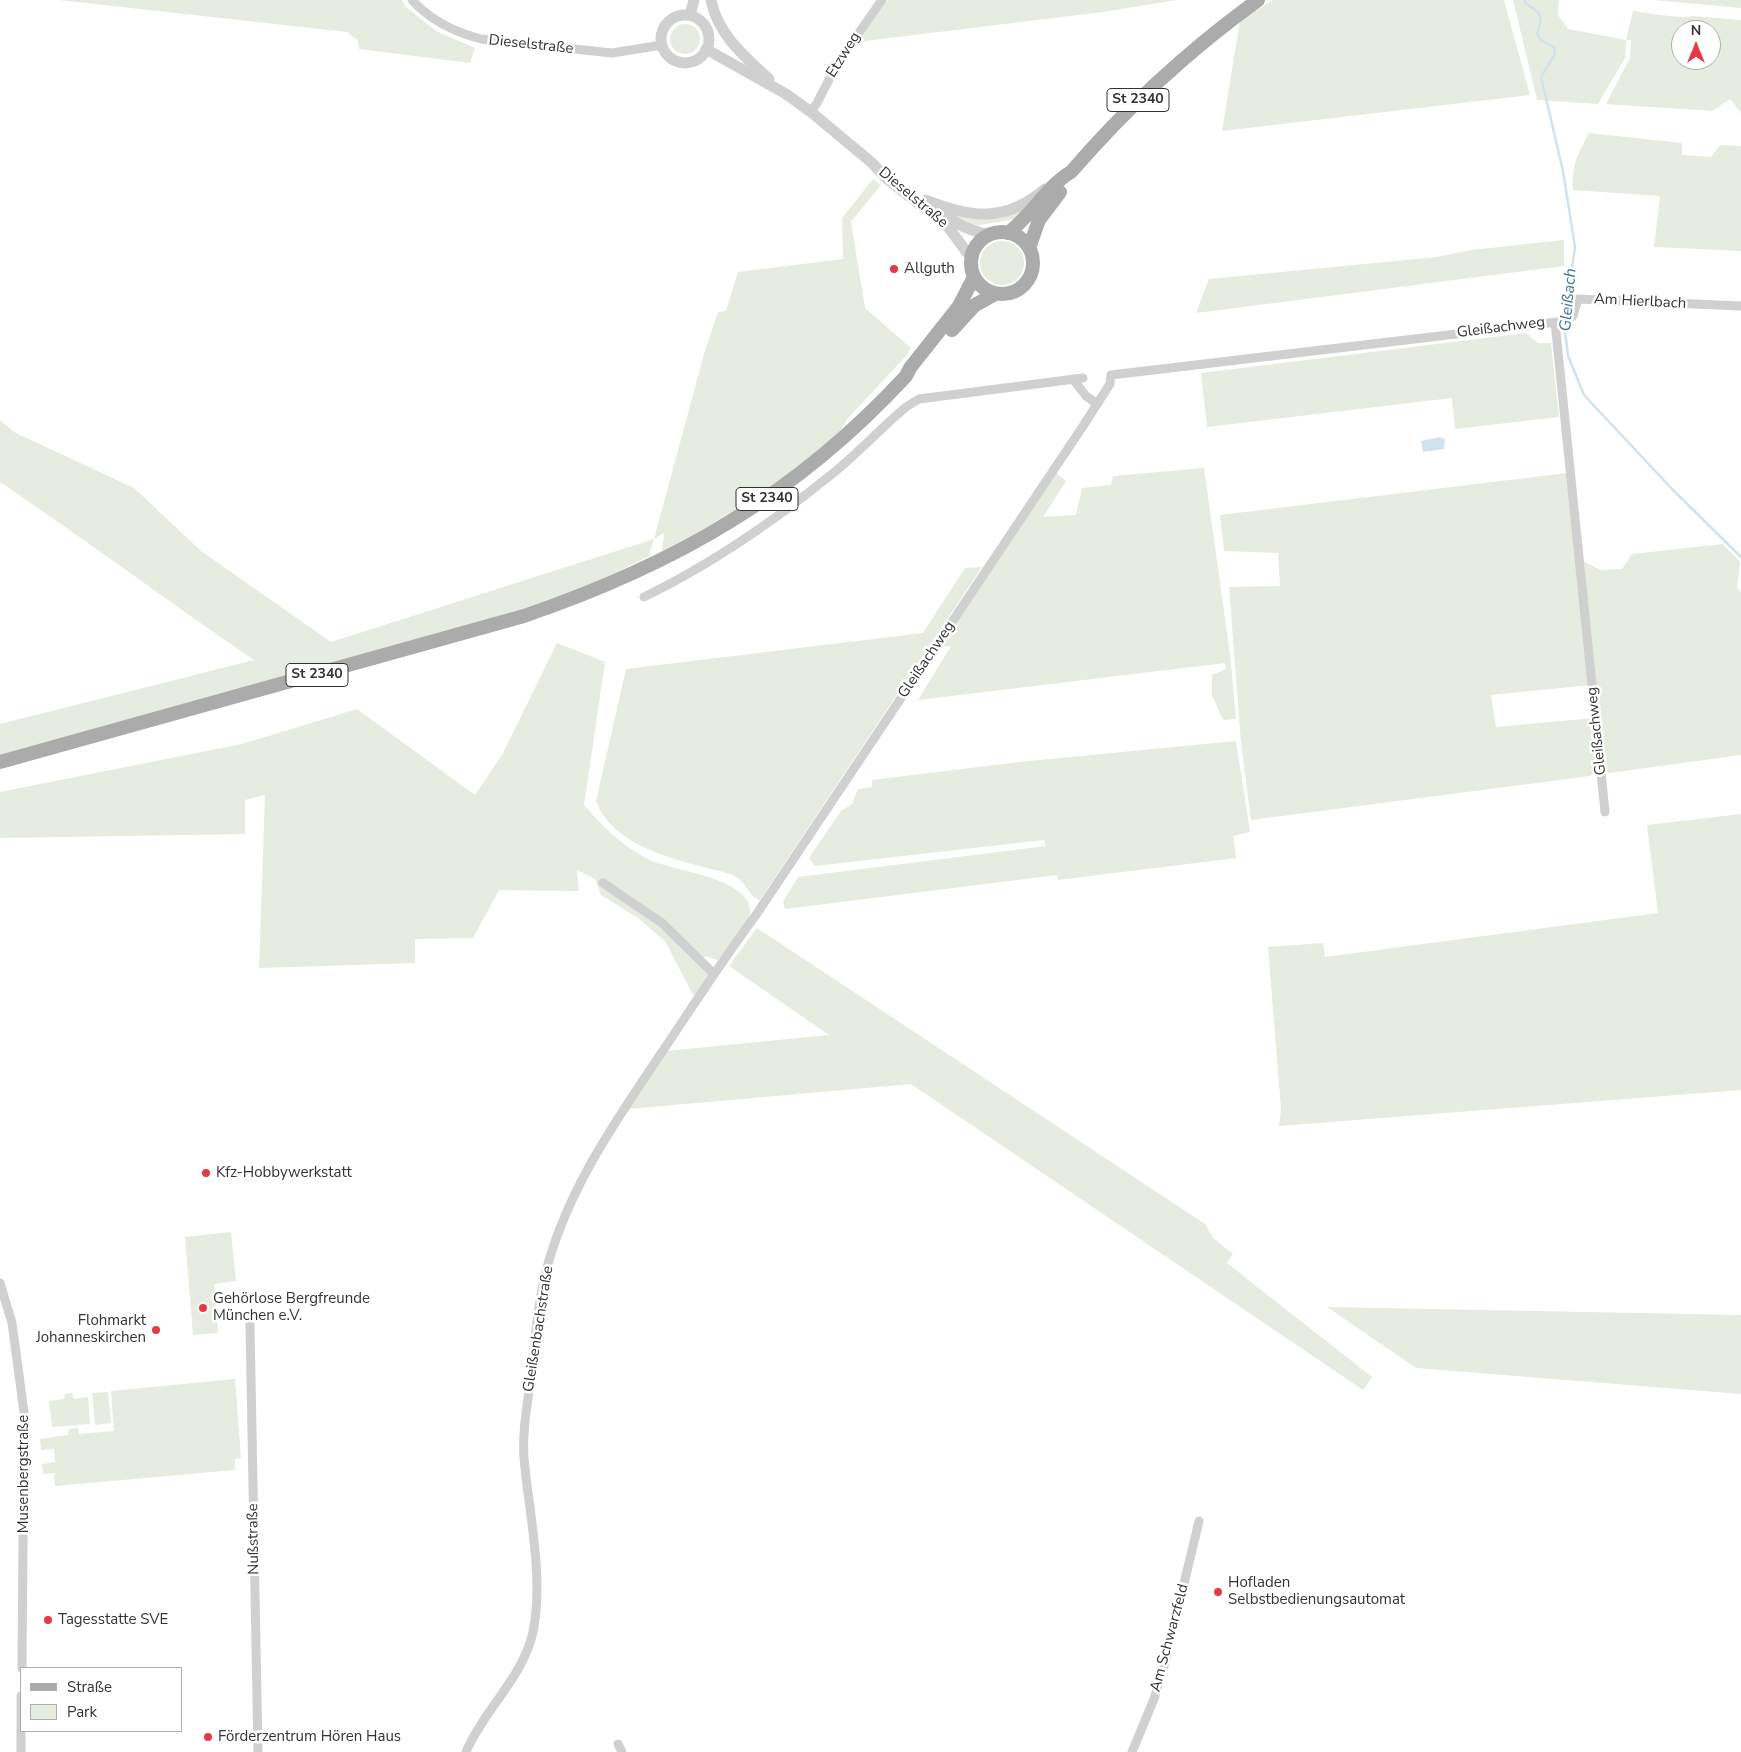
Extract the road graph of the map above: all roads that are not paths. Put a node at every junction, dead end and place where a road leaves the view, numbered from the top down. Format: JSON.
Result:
{"nodes":[{"id":1,"x":412,"y":0,"type":"edge"},
{"id":2,"x":694,"y":0,"type":"edge"},
{"id":3,"x":711,"y":0,"type":"edge"},
{"id":4,"x":882,"y":0,"type":"edge"},
{"id":5,"x":1258,"y":0,"type":"edge"},
{"id":6,"x":690,"y":15,"type":"junction"},
{"id":7,"x":662,"y":45,"type":"junction"},
{"id":8,"x":706,"y":49,"type":"junction"},
{"id":9,"x":786,"y":94,"type":"junction"},
{"id":10,"x":810,"y":112,"type":"junction"},
{"id":11,"x":871,"y":162,"type":"junction"},
{"id":12,"x":1067,"y":174,"type":"junction"},
{"id":13,"x":926,"y":200,"type":"junction"},
{"id":14,"x":1008,"y":232,"type":"junction"},
{"id":15,"x":988,"y":235,"type":"junction"},
{"id":16,"x":1029,"y":248,"type":"junction"},
{"id":17,"x":970,"y":258,"type":"junction"},
{"id":18,"x":974,"y":277,"type":"junction"},
{"id":19,"x":995,"y":294,"type":"junction"},
{"id":20,"x":1741,"y":306,"type":"edge"},
{"id":21,"x":1561,"y":322,"type":"junction"},
{"id":22,"x":906,"y":376,"type":"junction"},
{"id":23,"x":1073,"y":378,"type":"junction"},
{"id":24,"x":1083,"y":378,"type":"dead end"},
{"id":25,"x":1096,"y":403,"type":"junction"},
{"id":26,"x":644,"y":597,"type":"dead end"},
{"id":27,"x":0,"y":762,"type":"edge"},
{"id":28,"x":1606,"y":812,"type":"dead end"},
{"id":29,"x":603,"y":883,"type":"dead end"},
{"id":30,"x":756,"y":915,"type":"joint"},
{"id":31,"x":714,"y":974,"type":"junction"},
{"id":32,"x":0,"y":1283,"type":"edge"},
{"id":33,"x":250,"y":1325,"type":"dead end"},
{"id":34,"x":1198,"y":1521,"type":"dead end"},
{"id":35,"x":22,"y":1667,"type":"edge"},
{"id":36,"x":21,"y":1732,"type":"edge"},
{"id":37,"x":21,"y":1752,"type":"edge"},
{"id":38,"x":258,"y":1752,"type":"edge"},
{"id":39,"x":466,"y":1752,"type":"edge"},
{"id":40,"x":1132,"y":1752,"type":"edge"}],
"edges":[{"from":1,"to":7,"type":"street","name":"Dieselstraße"},
{"from":2,"to":6,"type":"street"},
{"from":3,"to":9,"type":"street"},
{"from":4,"to":10,"type":"street","name":"Etzweg"},
{"from":5,"to":12,"type":"main road","number":"St 2340"},
{"from":6,"to":7,"type":"street"},
{"from":6,"to":8,"type":"street"},
{"from":7,"to":8,"type":"street"},
{"from":8,"to":9,"type":"street","name":"Dieselstraße"},
{"from":9,"to":10,"type":"street","name":"Dieselstraße"},
{"from":10,"to":11,"type":"street","name":"Dieselstraße"},
{"from":11,"to":13,"type":"street","name":"Dieselstraße"},
{"from":11,"to":17,"type":"street","name":"Dieselstraße"},
{"from":12,"to":13,"type":"street"},
{"from":12,"to":14,"type":"main road","number":"St 2340"},
{"from":12,"to":16,"type":"main road","number":"St 2340"},
{"from":13,"to":15,"type":"street","name":"Dieselstraße"},
{"from":14,"to":15,"type":"main road"},
{"from":14,"to":16,"type":"main road"},
{"from":15,"to":17,"type":"main road"},
{"from":16,"to":19,"type":"main road","number":"St 2340"},
{"from":17,"to":18,"type":"main road"},
{"from":18,"to":19,"type":"main road"},
{"from":18,"to":22,"type":"main road","number":"St 2340"},
{"from":19,"to":22,"type":"main road","number":"St 2340"},
{"from":20,"to":21,"type":"street","name":"Am Hierlbach"},
{"from":21,"to":25,"type":"street","name":"Gleißachweg"},
{"from":21,"to":28,"type":"street","name":"Gleißachweg"},
{"from":22,"to":27,"type":"main road","number":"St 2340"},
{"from":23,"to":24,"type":"street"},
{"from":23,"to":25,"type":"street"},
{"from":23,"to":26,"type":"street"},
{"from":25,"to":30,"type":"street","name":"Gleißachweg"},
{"from":29,"to":31,"type":"street"},
{"from":30,"to":31,"type":"street","name":"Gleißenbachstraße"},
{"from":31,"to":39,"type":"street","name":"Gleißenbachstraße"},
{"from":32,"to":35,"type":"street","name":"Musenbergstraße"},
{"from":33,"to":38,"type":"street","name":"Nußstraße"},
{"from":34,"to":40,"type":"street","name":"Am Schwarzfeld"},
{"from":36,"to":37,"type":"street"}]}
